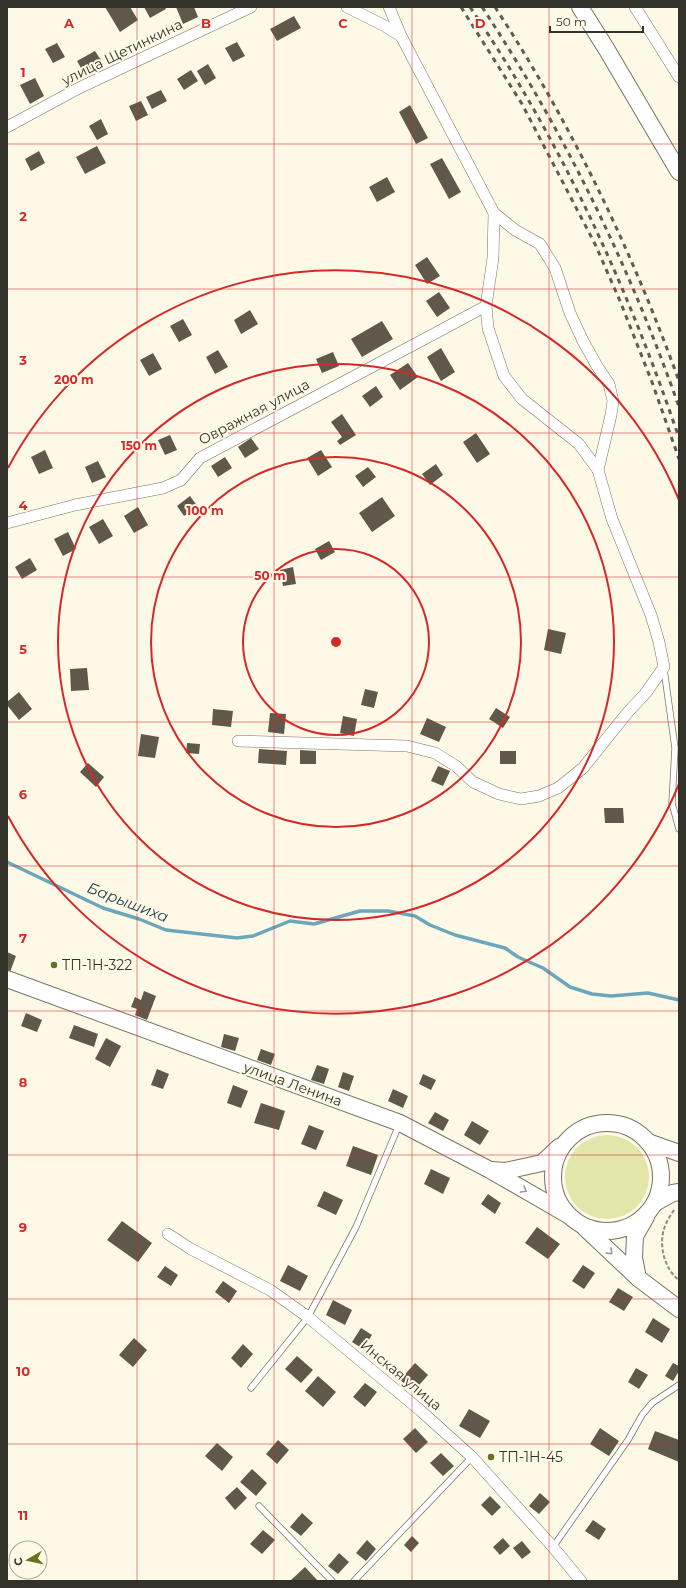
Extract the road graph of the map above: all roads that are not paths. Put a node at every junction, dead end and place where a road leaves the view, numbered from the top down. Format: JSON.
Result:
{"nodes":[{"id":1,"x":251,"y":7,"type":"edge"},
{"id":2,"x":347,"y":7,"type":"edge"},
{"id":3,"x":389,"y":7,"type":"edge"},
{"id":4,"x":580,"y":7,"type":"edge"},
{"id":5,"x":635,"y":7,"type":"edge"},
{"id":6,"x":401,"y":36,"type":"junction"},
{"id":7,"x":679,"y":77,"type":"edge"},
{"id":8,"x":7,"y":127,"type":"edge"},
{"id":9,"x":679,"y":172,"type":"edge"},
{"id":10,"x":494,"y":213,"type":"junction"},
{"id":11,"x":486,"y":306,"type":"junction"},
{"id":12,"x":598,"y":470,"type":"junction"},
{"id":13,"x":7,"y":524,"type":"edge"},
{"id":14,"x":664,"y":667,"type":"junction"},
{"id":15,"x":238,"y":741,"type":"dead end"},
{"id":16,"x":679,"y":829,"type":"edge"},
{"id":17,"x":7,"y":979,"type":"edge"},
{"id":18,"x":400,"y":1123,"type":"junction"},
{"id":19,"x":648,"y":1142,"type":"junction"},
{"id":20,"x":562,"y":1145,"type":"junction"},
{"id":21,"x":679,"y":1153,"type":"edge"},
{"id":22,"x":490,"y":1170,"type":"junction"},
{"id":23,"x":679,"y":1192,"type":"edge"},
{"id":24,"x":652,"y":1207,"type":"junction"},
{"id":25,"x":568,"y":1215,"type":"junction"},
{"id":26,"x":583,"y":1226,"type":"junction"},
{"id":27,"x":168,"y":1234,"type":"dead end"},
{"id":28,"x":638,"y":1278,"type":"junction"},
{"id":29,"x":679,"y":1309,"type":"edge"},
{"id":30,"x":308,"y":1317,"type":"junction"},
{"id":31,"x":679,"y":1385,"type":"edge"},
{"id":32,"x":251,"y":1388,"type":"dead end"},
{"id":33,"x":472,"y":1457,"type":"junction"},
{"id":34,"x":259,"y":1506,"type":"dead end"},
{"id":35,"x":553,"y":1547,"type":"junction"},
{"id":36,"x":332,"y":1581,"type":"edge"},
{"id":37,"x":354,"y":1581,"type":"edge"},
{"id":38,"x":581,"y":1581,"type":"edge"}],
"edges":[{"from":1,"to":8,"type":"street","name":"улица Щетинкина"},
{"from":2,"to":6,"type":"street"},
{"from":3,"to":6,"type":"street"},
{"from":4,"to":9,"type":"main road"},
{"from":5,"to":7,"type":"street"},
{"from":6,"to":10,"type":"street"},
{"from":10,"to":11,"type":"street"},
{"from":10,"to":12,"type":"street"},
{"from":11,"to":12,"type":"street"},
{"from":11,"to":13,"type":"street","name":"Овражная улица"},
{"from":12,"to":14,"type":"street"},
{"from":14,"to":15,"type":"street"},
{"from":14,"to":16,"type":"lane"},
{"from":17,"to":18,"type":"main road","name":"улица Ленина"},
{"from":18,"to":22,"type":"main road","name":"улица Ленина"},
{"from":18,"to":30,"type":"lane"},
{"from":19,"to":20,"type":"main road"},
{"from":19,"to":21,"type":"main road"},
{"from":19,"to":24,"type":"main road"},
{"from":20,"to":22,"type":"main road"},
{"from":20,"to":25,"type":"main road"},
{"from":22,"to":25,"type":"main road","name":"улица Ленина","one_way":true},
{"from":23,"to":24,"type":"main road"},
{"from":24,"to":26,"type":"main road"},
{"from":24,"to":28,"type":"main road"},
{"from":25,"to":26,"type":"main road"},
{"from":26,"to":28,"type":"main road","one_way":true},
{"from":27,"to":30,"type":"street","name":"Инская улица"},
{"from":28,"to":29,"type":"main road"},
{"from":30,"to":32,"type":"lane"},
{"from":30,"to":33,"type":"street","name":"Инская улица"},
{"from":31,"to":35,"type":"lane"},
{"from":33,"to":35,"type":"street","name":"Инская улица"},
{"from":33,"to":37,"type":"lane"},
{"from":34,"to":36,"type":"lane"},
{"from":35,"to":38,"type":"street","name":"Инская улица"}]}
